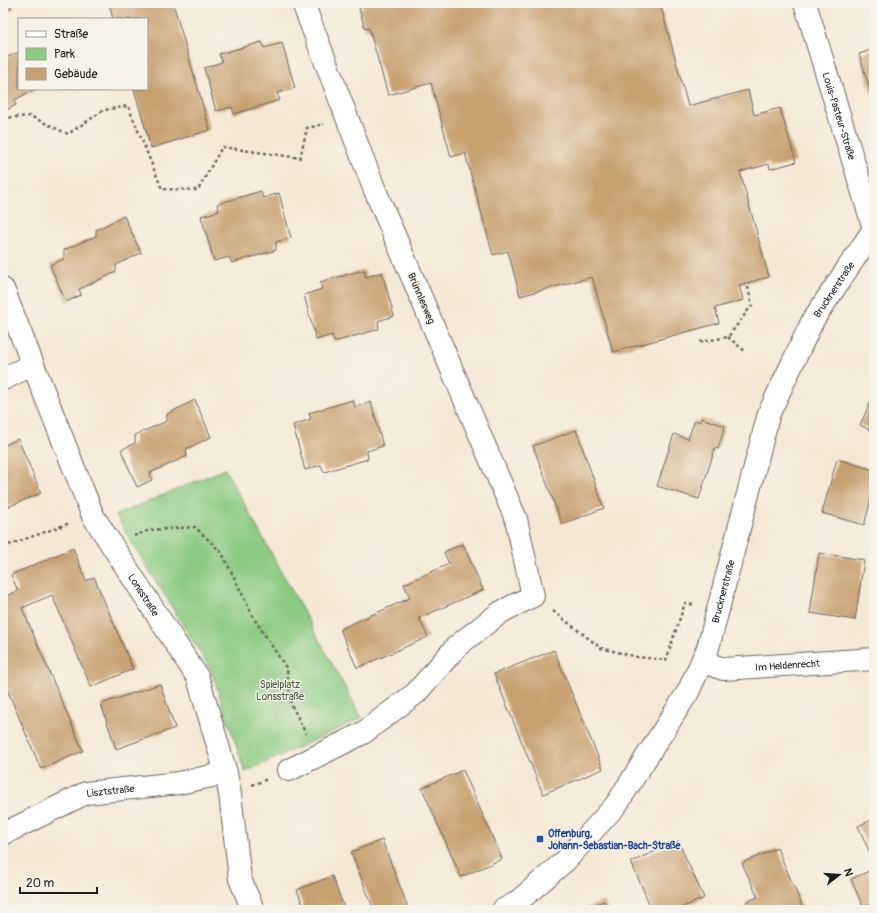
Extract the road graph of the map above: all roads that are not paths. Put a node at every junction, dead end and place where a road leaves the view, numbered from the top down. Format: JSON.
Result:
{"nodes":[{"id":1,"x":303,"y":3,"type":"edge"},
{"id":2,"x":805,"y":3,"type":"edge"},
{"id":3,"x":874,"y":229,"type":"edge"},
{"id":4,"x":3,"y":289,"type":"edge"},
{"id":5,"x":32,"y":365,"type":"junction"},
{"id":6,"x":3,"y":379,"type":"edge"},
{"id":7,"x":874,"y":659,"type":"edge"},
{"id":8,"x":702,"y":661,"type":"junction"},
{"id":9,"x":289,"y":770,"type":"road end"},
{"id":10,"x":226,"y":773,"type":"junction"},
{"id":11,"x":3,"y":834,"type":"edge"},
{"id":12,"x":253,"y":910,"type":"edge"},
{"id":13,"x":503,"y":910,"type":"edge"}],
"edges":[{"from":1,"to":9,"type":"street","name":"Brünnlesweg"},
{"from":2,"to":3,"type":"street","name":"Louis-Pasteur-Straße"},
{"from":3,"to":8,"type":"street","name":"Brucknerstraße"},
{"from":4,"to":5,"type":"street","name":"Lonsstraße"},
{"from":5,"to":6,"type":"street"},
{"from":5,"to":10,"type":"street","name":"Lonsstraße"},
{"from":7,"to":8,"type":"street","name":"Im Heldenrecht"},
{"from":8,"to":13,"type":"street","name":"Brucknerstraße"},
{"from":10,"to":11,"type":"street","name":"Lisztstraße"},
{"from":10,"to":12,"type":"street","name":"Lonsstraße"}]}
